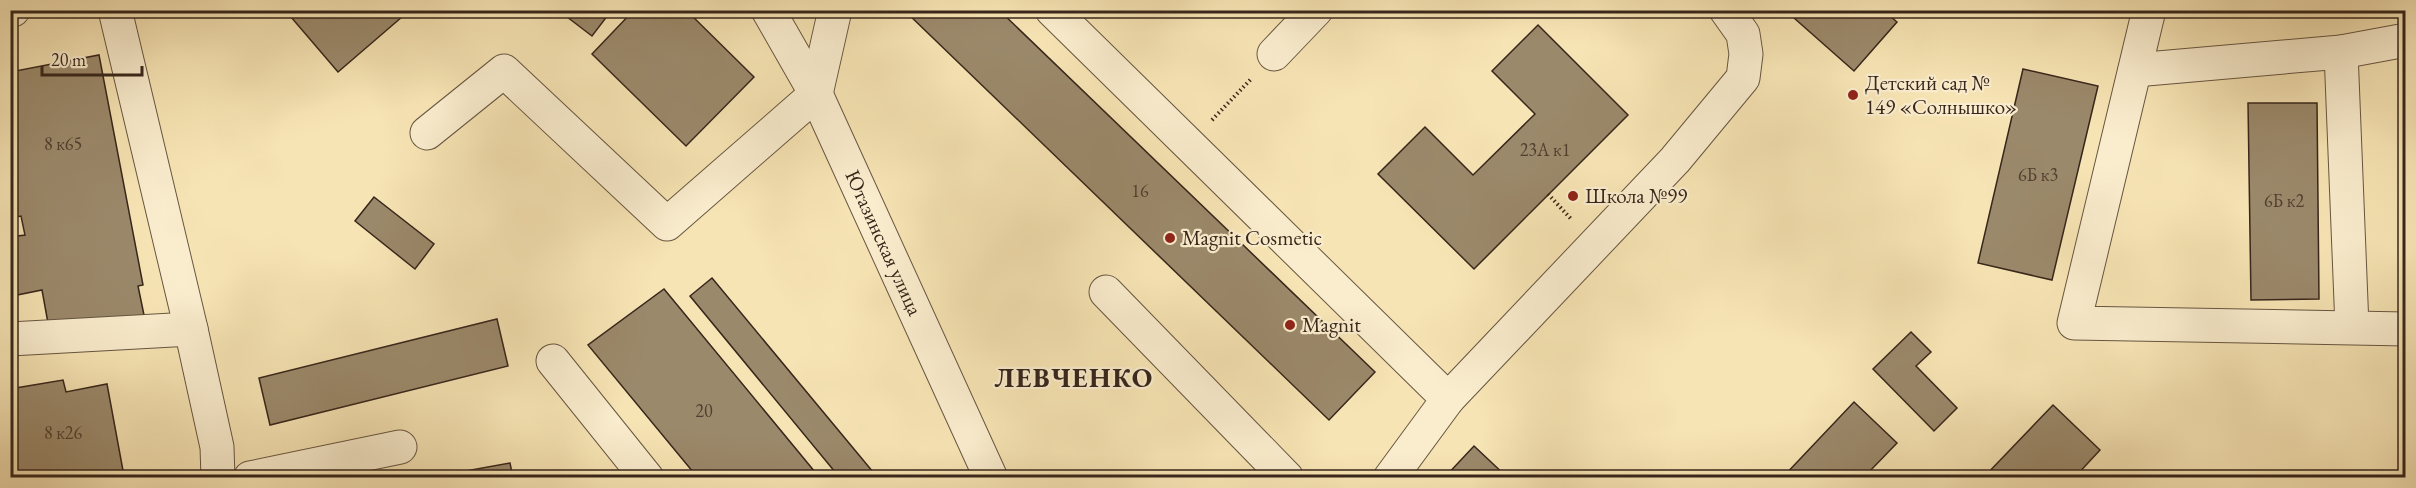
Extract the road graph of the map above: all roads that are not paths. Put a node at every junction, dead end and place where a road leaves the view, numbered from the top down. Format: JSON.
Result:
{"nodes":[{"id":1,"x":115,"y":10,"type":"edge"},
{"id":2,"x":768,"y":10,"type":"edge"},
{"id":3,"x":835,"y":10,"type":"edge"},
{"id":4,"x":1052,"y":10,"type":"edge"},
{"id":5,"x":1316,"y":10,"type":"edge"},
{"id":6,"x":1726,"y":10,"type":"edge"},
{"id":7,"x":2150,"y":10,"type":"edge"},
{"id":8,"x":2406,"y":40,"type":"edge"},
{"id":9,"x":2341,"y":52,"type":"junction"},
{"id":10,"x":1274,"y":54,"type":"road end"},
{"id":11,"x":2135,"y":70,"type":"junction"},
{"id":12,"x":816,"y":94,"type":"junction"},
{"id":13,"x":427,"y":133,"type":"dead end"},
{"id":14,"x":1106,"y":292,"type":"dead end"},
{"id":15,"x":2352,"y":327,"type":"junction"},
{"id":16,"x":191,"y":329,"type":"junction"},
{"id":17,"x":2406,"y":329,"type":"edge"},
{"id":18,"x":10,"y":339,"type":"edge"},
{"id":19,"x":553,"y":361,"type":"dead end"},
{"id":20,"x":1448,"y":399,"type":"junction"},
{"id":21,"x":400,"y":447,"type":"dead end"},
{"id":22,"x":218,"y":477,"type":"edge"},
{"id":23,"x":250,"y":477,"type":"edge"},
{"id":24,"x":647,"y":477,"type":"edge"},
{"id":25,"x":991,"y":477,"type":"edge"},
{"id":26,"x":1287,"y":477,"type":"edge"},
{"id":27,"x":1390,"y":477,"type":"edge"}],
"edges":[{"from":1,"to":16,"type":"street"},
{"from":2,"to":12,"type":"street","name":"Ютазинская улица"},
{"from":3,"to":12,"type":"street"},
{"from":4,"to":20,"type":"street"},
{"from":5,"to":10,"type":"street"},
{"from":6,"to":20,"type":"street"},
{"from":7,"to":11,"type":"street"},
{"from":8,"to":9,"type":"street"},
{"from":9,"to":11,"type":"street"},
{"from":9,"to":15,"type":"street"},
{"from":11,"to":15,"type":"street"},
{"from":12,"to":13,"type":"street"},
{"from":12,"to":25,"type":"street","name":"Ютазинская улица"},
{"from":14,"to":26,"type":"street"},
{"from":15,"to":17,"type":"street"},
{"from":16,"to":18,"type":"street"},
{"from":16,"to":22,"type":"street"},
{"from":19,"to":24,"type":"street"},
{"from":20,"to":27,"type":"street"},
{"from":21,"to":23,"type":"street"}]}
